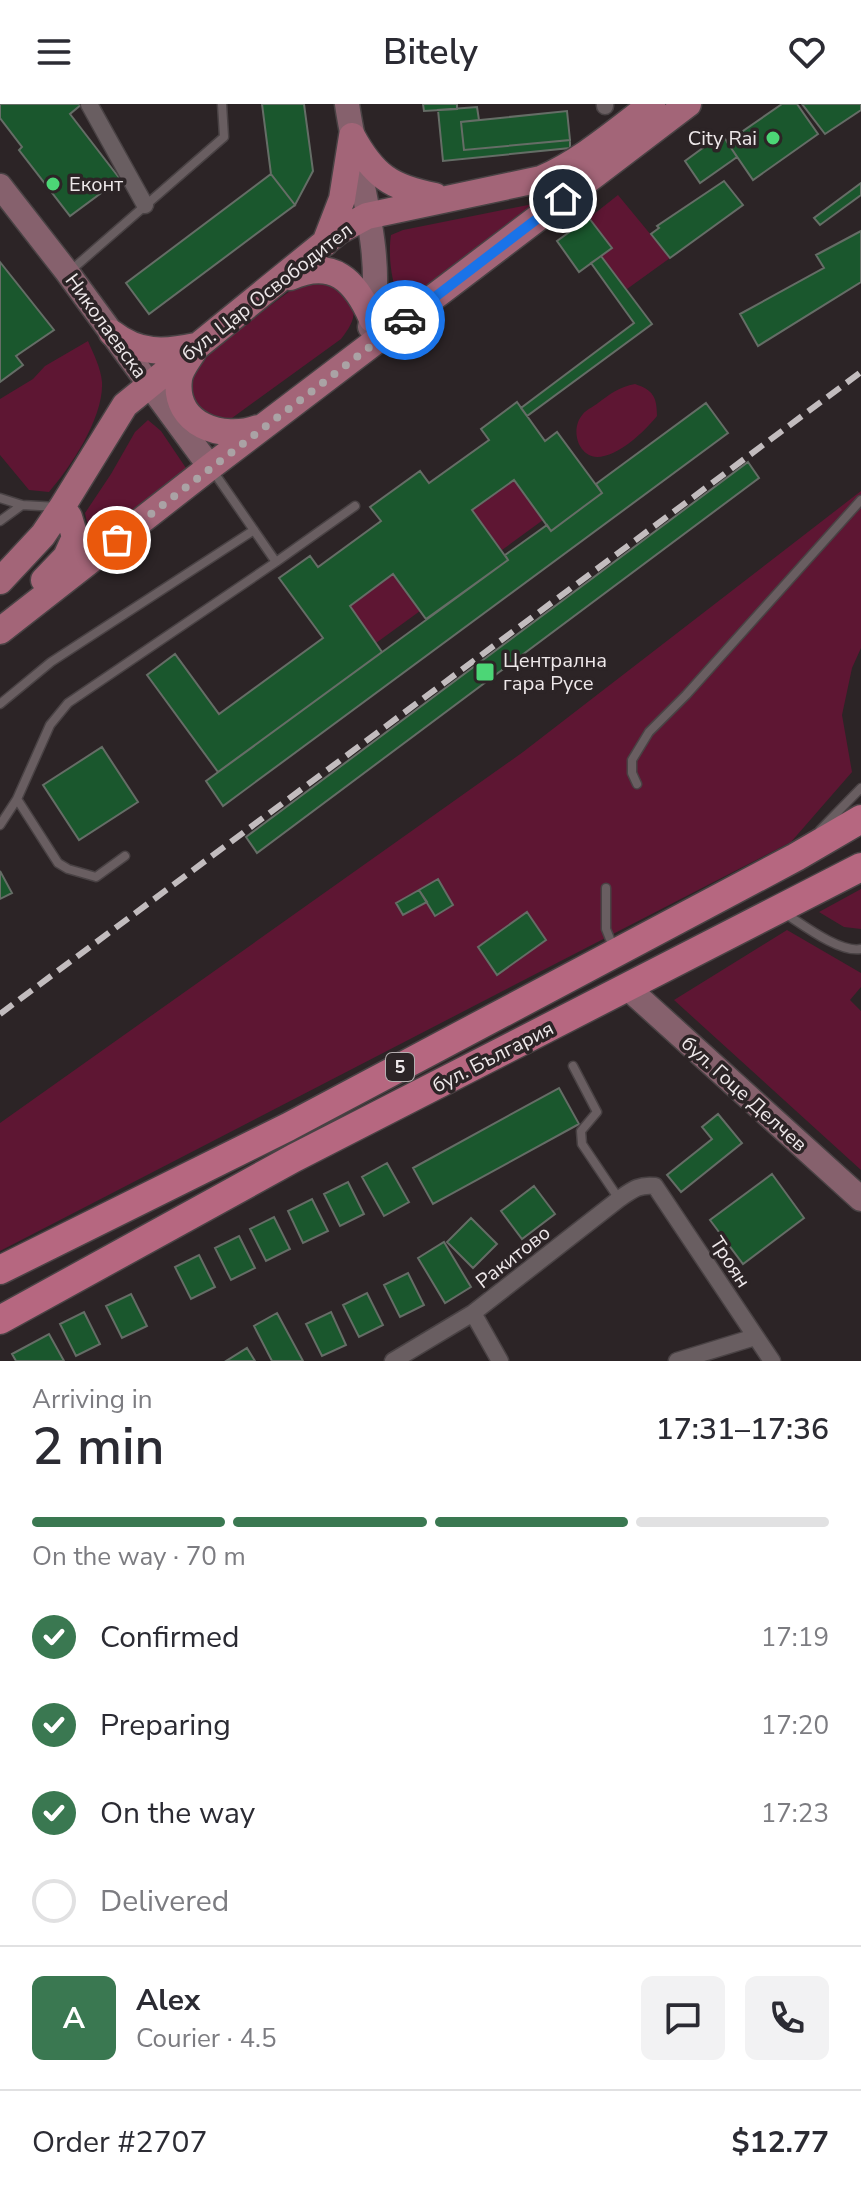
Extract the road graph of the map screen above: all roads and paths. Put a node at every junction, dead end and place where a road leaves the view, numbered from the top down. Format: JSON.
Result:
{"nodes":[{"id":1,"x":89,"y":104,"type":"edge"},
{"id":2,"x":222,"y":104,"type":"edge"},
{"id":3,"x":347,"y":104,"type":"edge"},
{"id":4,"x":652,"y":104,"type":"edge"},
{"id":5,"x":688,"y":104,"type":"edge"},
{"id":6,"x":352,"y":136,"type":"junction"},
{"id":7,"x":0,"y":186,"type":"edge"},
{"id":8,"x":446,"y":198,"type":"junction"},
{"id":9,"x":145,"y":205,"type":"junction"},
{"id":10,"x":367,"y":216,"type":"junction"},
{"id":11,"x":325,"y":243,"type":"junction"},
{"id":12,"x":67,"y":272,"type":"junction"},
{"id":13,"x":279,"y":281,"type":"junction"},
{"id":14,"x":372,"y":319,"type":"junction"},
{"id":15,"x":112,"y":333,"type":"junction"},
{"id":16,"x":196,"y":346,"type":"junction"},
{"id":17,"x":364,"y":352,"type":"junction"},
{"id":18,"x":149,"y":384,"type":"junction"},
{"id":19,"x":265,"y":425,"type":"junction"},
{"id":20,"x":210,"y":467,"type":"junction"},
{"id":21,"x":0,"y":498,"type":"edge"},
{"id":22,"x":861,"y":500,"type":"edge"},
{"id":23,"x":22,"y":505,"type":"junction"},
{"id":24,"x":355,"y":506,"type":"dead end"},
{"id":25,"x":62,"y":507,"type":"junction"},
{"id":26,"x":0,"y":521,"type":"edge"},
{"id":27,"x":254,"y":530,"type":"junction"},
{"id":28,"x":276,"y":562,"type":"junction"},
{"id":29,"x":0,"y":581,"type":"edge"},
{"id":30,"x":0,"y":628,"type":"edge"},
{"id":31,"x":0,"y":704,"type":"edge"},
{"id":32,"x":637,"y":784,"type":"dead end"},
{"id":33,"x":861,"y":788,"type":"edge"},
{"id":34,"x":17,"y":799,"type":"junction"},
{"id":35,"x":861,"y":819,"type":"edge"},
{"id":36,"x":0,"y":825,"type":"edge"},
{"id":37,"x":125,"y":856,"type":"dead end"},
{"id":38,"x":796,"y":857,"type":"junction"},
{"id":39,"x":861,"y":867,"type":"edge"},
{"id":40,"x":606,"y":888,"type":"dead end"},
{"id":41,"x":779,"y":909,"type":"junction"},
{"id":42,"x":861,"y":949,"type":"edge"},
{"id":43,"x":615,"y":952,"type":"junction"},
{"id":44,"x":628,"y":988,"type":"junction"},
{"id":45,"x":573,"y":1066,"type":"dead end"},
{"id":46,"x":655,"y":1186,"type":"joint"},
{"id":47,"x":619,"y":1199,"type":"junction"},
{"id":48,"x":861,"y":1199,"type":"edge"},
{"id":49,"x":0,"y":1270,"type":"edge"},
{"id":50,"x":473,"y":1313,"type":"junction"},
{"id":51,"x":0,"y":1320,"type":"edge"},
{"id":52,"x":755,"y":1337,"type":"junction"},
{"id":53,"x":393,"y":1361,"type":"edge"},
{"id":54,"x":500,"y":1361,"type":"edge"},
{"id":55,"x":677,"y":1361,"type":"edge"},
{"id":56,"x":772,"y":1361,"type":"edge"}],
"edges":[{"from":1,"to":9,"type":"street"},
{"from":2,"to":9,"type":"lane"},
{"from":3,"to":6,"type":"main road"},
{"from":4,"to":8,"type":"main road","name":"бул. Цар Освободител"},
{"from":5,"to":17,"type":"main road"},
{"from":6,"to":8,"type":"main road"},
{"from":6,"to":10,"type":"main road"},
{"from":6,"to":11,"type":"main road"},
{"from":7,"to":12,"type":"main road","name":"Николаевска"},
{"from":8,"to":10,"type":"main road","name":"бул. Цар Освободител"},
{"from":9,"to":12,"type":"lane"},
{"from":10,"to":11,"type":"main road","name":"бул. Цар Освободител"},
{"from":10,"to":14,"type":"main road"},
{"from":11,"to":13,"type":"main road","name":"бул. Цар Освободител"},
{"from":12,"to":15,"type":"main road","name":"Николаевска"},
{"from":13,"to":14,"type":"main road"},
{"from":13,"to":16,"type":"main road","name":"бул. Цар Освободител"},
{"from":14,"to":17,"type":"main road"},
{"from":15,"to":16,"type":"main road"},
{"from":15,"to":18,"type":"main road","name":"Николаевска"},
{"from":16,"to":18,"type":"main road","name":"бул. Цар Освободител"},
{"from":16,"to":19,"type":"main road"},
{"from":17,"to":19,"type":"main road"},
{"from":18,"to":20,"type":"main road","name":"Николаевска"},
{"from":18,"to":25,"type":"main road","name":"бул. Цар Освободител"},
{"from":19,"to":20,"type":"main road"},
{"from":20,"to":27,"type":"lane"},
{"from":20,"to":30,"type":"main road"},
{"from":21,"to":23,"type":"lane"},
{"from":22,"to":32,"type":"lane"},
{"from":23,"to":25,"type":"lane"},
{"from":23,"to":26,"type":"lane"},
{"from":24,"to":28,"type":"lane"},
{"from":25,"to":29,"type":"main road","name":"бул. Цар Освободител"},
{"from":25,"to":30,"type":"main road"},
{"from":27,"to":28,"type":"lane"},
{"from":27,"to":31,"type":"lane"},
{"from":28,"to":34,"type":"lane"},
{"from":33,"to":38,"type":"lane"},
{"from":34,"to":36,"type":"lane"},
{"from":34,"to":37,"type":"lane"},
{"from":35,"to":38,"type":"highway","name":"бул. България","number":"5"},
{"from":38,"to":43,"type":"highway","name":"бул. България","number":"5"},
{"from":39,"to":41,"type":"highway","name":"бул. България","number":"5"},
{"from":40,"to":43,"type":"lane"},
{"from":41,"to":42,"type":"lane"},
{"from":41,"to":44,"type":"highway","name":"бул. България","number":"5"},
{"from":43,"to":49,"type":"highway","name":"бул. България","number":"5"},
{"from":44,"to":48,"type":"main road","name":"бул. Гоце Делчев"},
{"from":44,"to":51,"type":"highway","name":"бул. България","number":"5"},
{"from":45,"to":47,"type":"lane"},
{"from":46,"to":47,"type":"street","name":"Ракитово"},
{"from":46,"to":52,"type":"street","name":"Троян"},
{"from":47,"to":50,"type":"street","name":"Ракитово"},
{"from":50,"to":53,"type":"street","name":"Ракитово"},
{"from":50,"to":54,"type":"street"},
{"from":52,"to":55,"type":"street"},
{"from":52,"to":56,"type":"street","name":"Троян"}]}
